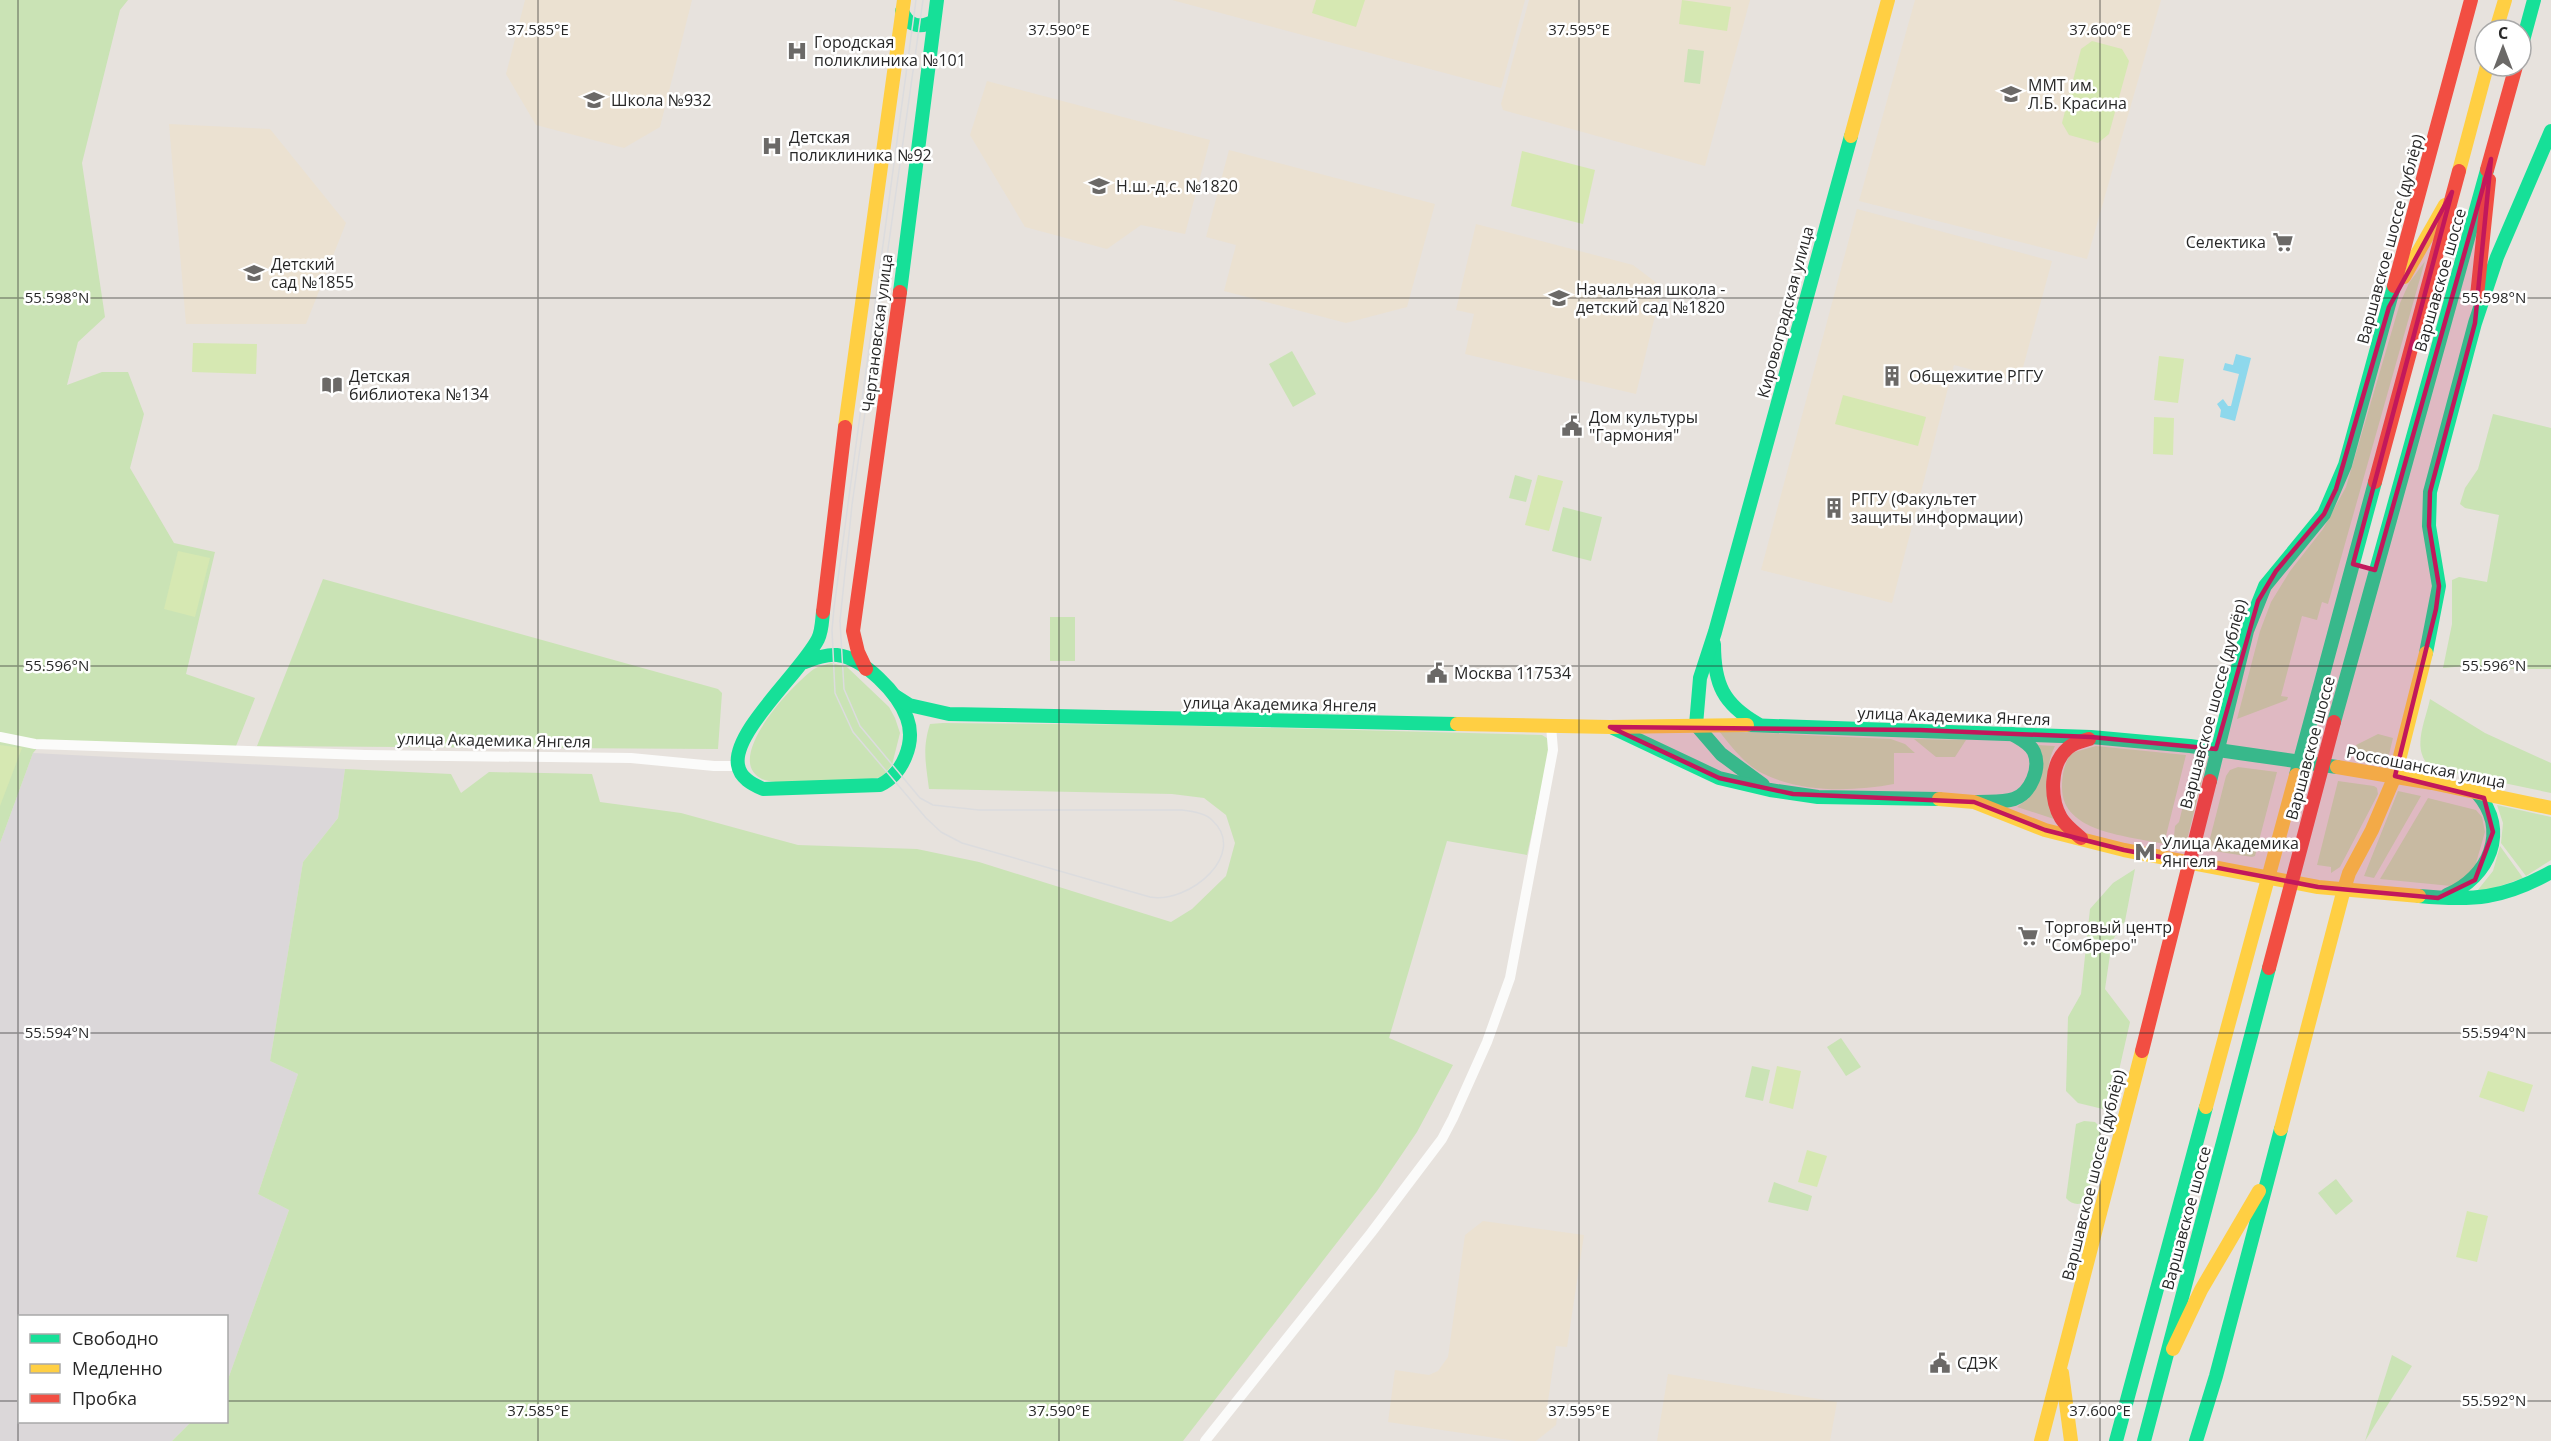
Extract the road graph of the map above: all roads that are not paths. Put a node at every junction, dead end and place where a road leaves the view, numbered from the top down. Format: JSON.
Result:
{"nodes":[{"id":1,"x":937,"y":0,"type":"edge"},
{"id":2,"x":1887,"y":0,"type":"edge"},
{"id":3,"x":2471,"y":0,"type":"edge"},
{"id":4,"x":2505,"y":0,"type":"edge"},
{"id":5,"x":2534,"y":0,"type":"edge"},
{"id":6,"x":903,"y":6,"type":"edge"},
{"id":7,"x":2500,"y":18,"type":"edge"},
{"id":8,"x":2529,"y":18,"type":"edge"},
{"id":9,"x":934,"y":21,"type":"junction"},
{"id":10,"x":2484,"y":78,"type":"edge"},
{"id":11,"x":2513,"y":78,"type":"edge"},
{"id":12,"x":2551,"y":131,"type":"edge"},
{"id":13,"x":2491,"y":159,"type":"junction"},
{"id":14,"x":2452,"y":192,"type":"junction"},
{"id":15,"x":2389,"y":307,"type":"junction"},
{"id":16,"x":2475,"y":323,"type":"junction"},
{"id":17,"x":1715,"y":632,"type":"junction"},
{"id":18,"x":805,"y":662,"type":"junction"},
{"id":19,"x":866,"y":669,"type":"junction"},
{"id":20,"x":895,"y":696,"type":"junction"},
{"id":21,"x":949,"y":714,"type":"junction"},
{"id":22,"x":1696,"y":725,"type":"junction"},
{"id":23,"x":1760,"y":725,"type":"junction"},
{"id":24,"x":1551,"y":726,"type":"junction"},
{"id":25,"x":1610,"y":727,"type":"junction"},
{"id":26,"x":2012,"y":734,"type":"junction"},
{"id":27,"x":0,"y":737,"type":"edge"},
{"id":28,"x":2091,"y":737,"type":"junction"},
{"id":29,"x":2216,"y":749,"type":"junction"},
{"id":30,"x":2295,"y":759,"type":"joint"},
{"id":31,"x":905,"y":760,"type":"junction"},
{"id":32,"x":737,"y":766,"type":"junction"},
{"id":33,"x":2395,"y":776,"type":"junction"},
{"id":34,"x":1770,"y":790,"type":"junction"},
{"id":35,"x":2477,"y":793,"type":"junction"},
{"id":36,"x":1974,"y":802,"type":"junction"},
{"id":37,"x":2551,"y":808,"type":"edge"},
{"id":38,"x":2082,"y":838,"type":"junction"},
{"id":39,"x":2188,"y":864,"type":"junction"},
{"id":40,"x":2551,"y":872,"type":"edge"},
{"id":41,"x":2344,"y":889,"type":"junction"},
{"id":42,"x":2438,"y":898,"type":"junction"},
{"id":43,"x":2271,"y":1167,"type":"junction"},
{"id":44,"x":2061,"y":1364,"type":"junction"},
{"id":45,"x":2162,"y":1374,"type":"junction"},
{"id":46,"x":1205,"y":1441,"type":"edge"},
{"id":47,"x":2041,"y":1441,"type":"edge"},
{"id":48,"x":2071,"y":1441,"type":"edge"},
{"id":49,"x":2116,"y":1441,"type":"edge"},
{"id":50,"x":2144,"y":1441,"type":"edge"},
{"id":51,"x":2196,"y":1441,"type":"edge"}],
"edges":[{"from":1,"to":9,"type":"main road","name":"Чертановская улица"},
{"from":2,"to":17,"type":"main road","name":"Кировоградская улица"},
{"from":3,"to":15,"type":"main road","name":"Варшавское шоссе (дублёр)"},
{"from":4,"to":7,"type":"main road"},
{"from":5,"to":8,"type":"main road"},
{"from":6,"to":9,"type":"main road"},
{"from":6,"to":18,"type":"main road","name":"Чертановская улица"},
{"from":9,"to":19,"type":"main road","name":"Чертановская улица"},
{"from":10,"to":14,"type":"main road","name":"Варшавское шоссе"},
{"from":11,"to":13,"type":"main road","name":"Варшавское шоссе"},
{"from":12,"to":16,"type":"main road"},
{"from":13,"to":16,"type":"main road"},
{"from":13,"to":45,"type":"main road","name":"Варшавское шоссе"},
{"from":14,"to":15,"type":"main road"},
{"from":14,"to":49,"type":"main road","name":"Варшавское шоссе"},
{"from":15,"to":29,"type":"main road","name":"Варшавское шоссе (дублёр)"},
{"from":16,"to":33,"type":"main road"},
{"from":17,"to":22,"type":"main road","name":"Кировоградская улица"},
{"from":17,"to":23,"type":"main road","name":"Кировоградская улица"},
{"from":18,"to":19,"type":"main road","name":"Чертановская улица"},
{"from":18,"to":32,"type":"main road","name":"Чертановская улица"},
{"from":19,"to":20,"type":"main road","name":"Чертановская улица"},
{"from":20,"to":21,"type":"main road"},
{"from":20,"to":31,"type":"main road","name":"Чертановская улица"},
{"from":21,"to":24,"type":"main road","name":"улица Академика Янгеля"},
{"from":21,"to":31,"type":"main road"},
{"from":22,"to":23,"type":"main road","name":"улица Академика Янгеля"},
{"from":22,"to":25,"type":"main road","name":"улица Академика Янгеля"},
{"from":22,"to":34,"type":"main road"},
{"from":23,"to":26,"type":"main road","name":"улица Академика Янгеля"},
{"from":24,"to":25,"type":"main road","name":"улица Академика Янгеля"},
{"from":24,"to":46,"type":"street"},
{"from":25,"to":34,"type":"main road","name":"улица Академика Янгеля"},
{"from":26,"to":28,"type":"main road","name":"улица Академика Янгеля"},
{"from":26,"to":36,"type":"main road"},
{"from":27,"to":32,"type":"street","name":"улица Академика Янгеля"},
{"from":28,"to":29,"type":"main road","name":"улица Академика Янгеля"},
{"from":28,"to":38,"type":"main road"},
{"from":29,"to":30,"type":"main road","name":"улица Академика Янгеля"},
{"from":29,"to":39,"type":"main road","name":"Варшавское шоссе (дублёр)"},
{"from":30,"to":33,"type":"main road","name":"Россошанская улица"},
{"from":31,"to":32,"type":"main road"},
{"from":33,"to":35,"type":"main road","name":"Россошанская улица"},
{"from":33,"to":41,"type":"main road"},
{"from":34,"to":36,"type":"main road","name":"улица Академика Янгеля"},
{"from":35,"to":37,"type":"main road","name":"Россошанская улица"},
{"from":35,"to":42,"type":"main road"},
{"from":36,"to":38,"type":"main road","name":"улица Академика Янгеля"},
{"from":38,"to":39,"type":"main road","name":"улица Академика Янгеля"},
{"from":39,"to":41,"type":"main road","name":"улица Академика Янгеля"},
{"from":39,"to":44,"type":"main road","name":"Варшавское шоссе (дублёр)"},
{"from":40,"to":42,"type":"main road"},
{"from":41,"to":42,"type":"main road"},
{"from":41,"to":43,"type":"main road"},
{"from":43,"to":45,"type":"main road"},
{"from":43,"to":51,"type":"main road"},
{"from":44,"to":47,"type":"main road","name":"Варшавское шоссе (дублёр)"},
{"from":44,"to":48,"type":"main road"},
{"from":45,"to":50,"type":"main road","name":"Варшавское шоссе"}]}
